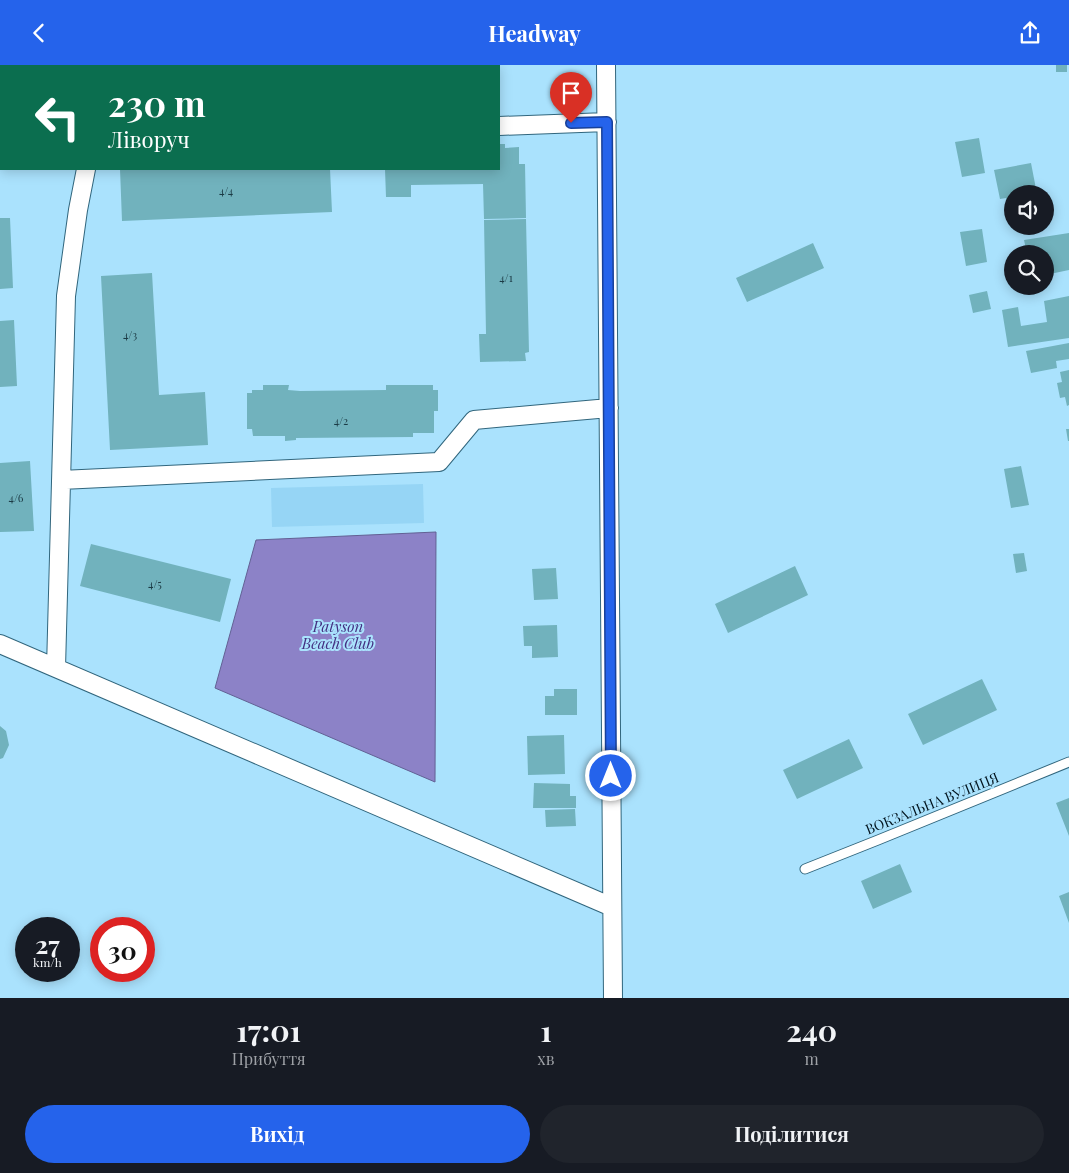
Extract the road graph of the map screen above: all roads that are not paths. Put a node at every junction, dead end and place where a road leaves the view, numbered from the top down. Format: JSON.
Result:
{"nodes":[{"id":1,"x":606,"y":65,"type":"edge"},
{"id":2,"x":607,"y":122,"type":"junction"},
{"id":3,"x":500,"y":126,"type":"edge"},
{"id":4,"x":86,"y":170,"type":"edge"},
{"id":5,"x":609,"y":408,"type":"junction"},
{"id":6,"x":61,"y":480,"type":"junction"},
{"id":7,"x":0,"y":643,"type":"edge"},
{"id":8,"x":56,"y":668,"type":"junction"},
{"id":9,"x":1069,"y":762,"type":"edge"},
{"id":10,"x":805,"y":869,"type":"dead end"},
{"id":11,"x":612,"y":907,"type":"junction"},
{"id":12,"x":613,"y":998,"type":"edge"}],
"edges":[{"from":1,"to":2,"type":"street"},
{"from":2,"to":3,"type":"street"},
{"from":2,"to":5,"type":"street"},
{"from":4,"to":6,"type":"street"},
{"from":5,"to":6,"type":"street"},
{"from":5,"to":11,"type":"street"},
{"from":6,"to":8,"type":"street"},
{"from":7,"to":8,"type":"street"},
{"from":8,"to":11,"type":"street"},
{"from":9,"to":10,"type":"lane","name":"ВОКЗАЛЬНА ВУЛИЦЯ"},
{"from":11,"to":12,"type":"street"}]}
